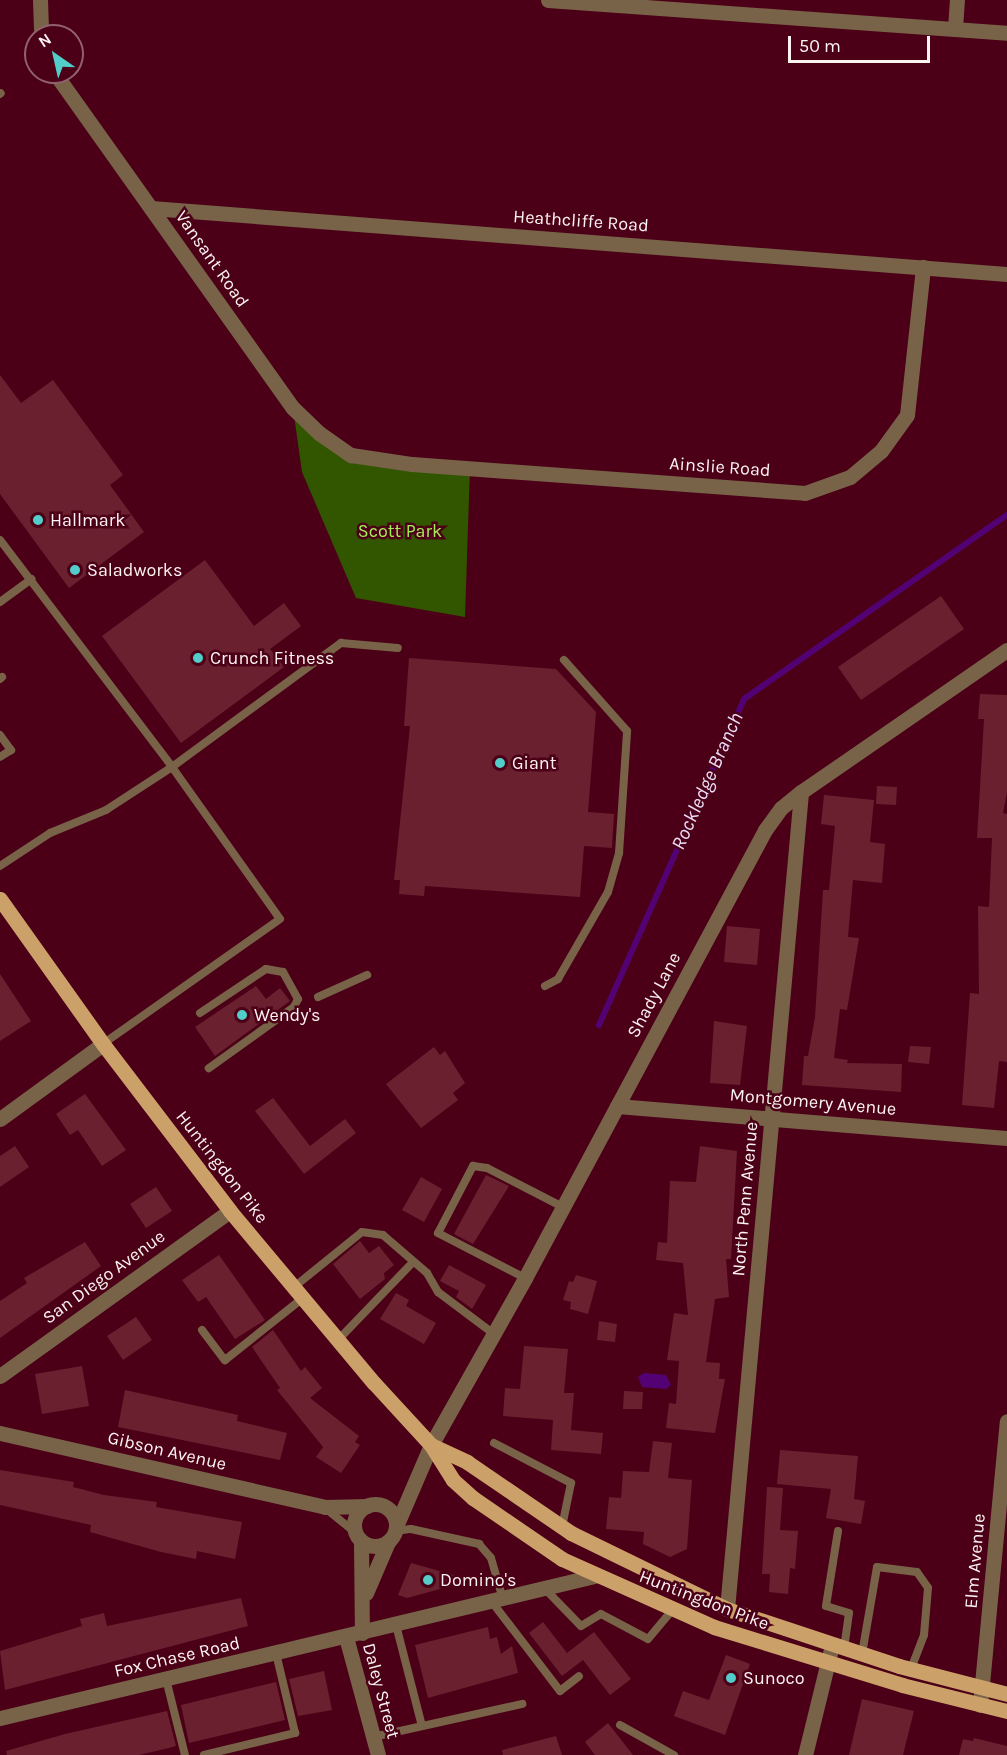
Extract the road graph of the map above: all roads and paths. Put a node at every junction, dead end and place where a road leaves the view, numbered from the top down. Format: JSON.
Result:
{"nodes":[{"id":1,"x":40,"y":0,"type":"edge"},
{"id":2,"x":548,"y":0,"type":"edge"},
{"id":3,"x":957,"y":0,"type":"edge"},
{"id":4,"x":684,"y":5,"type":"edge"},
{"id":5,"x":41,"y":24,"type":"edge"},
{"id":6,"x":955,"y":28,"type":"junction"},
{"id":7,"x":1007,"y":33,"type":"edge"},
{"id":8,"x":63,"y":84,"type":"edge"},
{"id":9,"x":152,"y":208,"type":"junction"},
{"id":10,"x":923,"y":267,"type":"junction"},
{"id":11,"x":1007,"y":274,"type":"edge"},
{"id":12,"x":351,"y":455,"type":"joint"},
{"id":13,"x":0,"y":540,"type":"edge"},
{"id":14,"x":32,"y":579,"type":"junction"},
{"id":15,"x":0,"y":602,"type":"edge"},
{"id":16,"x":398,"y":648,"type":"dead end"},
{"id":17,"x":1007,"y":650,"type":"edge"},
{"id":18,"x":564,"y":660,"type":"dead end"},
{"id":19,"x":0,"y":735,"type":"edge"},
{"id":20,"x":0,"y":757,"type":"edge"},
{"id":21,"x":172,"y":767,"type":"junction"},
{"id":22,"x":801,"y":792,"type":"junction"},
{"id":23,"x":0,"y":866,"type":"edge"},
{"id":24,"x":0,"y":899,"type":"edge"},
{"id":25,"x":367,"y":975,"type":"dead end"},
{"id":26,"x":545,"y":986,"type":"dead end"},
{"id":27,"x":318,"y":997,"type":"dead end"},
{"id":28,"x":200,"y":1013,"type":"dead end"},
{"id":29,"x":103,"y":1044,"type":"junction"},
{"id":30,"x":209,"y":1068,"type":"dead end"},
{"id":31,"x":616,"y":1106,"type":"junction"},
{"id":32,"x":771,"y":1118,"type":"junction"},
{"id":33,"x":0,"y":1119,"type":"edge"},
{"id":34,"x":1007,"y":1138,"type":"edge"},
{"id":35,"x":563,"y":1207,"type":"junction"},
{"id":36,"x":230,"y":1211,"type":"junction"},
{"id":37,"x":413,"y":1262,"type":"junction"},
{"id":38,"x":525,"y":1278,"type":"junction"},
{"id":39,"x":298,"y":1293,"type":"junction"},
{"id":40,"x":202,"y":1330,"type":"dead end"},
{"id":41,"x":494,"y":1334,"type":"junction"},
{"id":42,"x":338,"y":1340,"type":"junction"},
{"id":43,"x":0,"y":1376,"type":"edge"},
{"id":44,"x":1007,"y":1421,"type":"edge"},
{"id":45,"x":0,"y":1433,"type":"edge"},
{"id":46,"x":494,"y":1443,"type":"dead end"},
{"id":47,"x":431,"y":1445,"type":"junction"},
{"id":48,"x":413,"y":1484,"type":"junction"},
{"id":49,"x":374,"y":1505,"type":"junction"},
{"id":50,"x":325,"y":1507,"type":"junction"},
{"id":51,"x":562,"y":1527,"type":"junction"},
{"id":52,"x":838,"y":1531,"type":"dead end"},
{"id":53,"x":394,"y":1532,"type":"junction"},
{"id":54,"x":358,"y":1537,"type":"junction"},
{"id":55,"x":594,"y":1575,"type":"junction"},
{"id":56,"x":546,"y":1590,"type":"junction"},
{"id":57,"x":365,"y":1596,"type":"junction"},
{"id":58,"x":498,"y":1601,"type":"junction"},
{"id":59,"x":673,"y":1609,"type":"junction"},
{"id":60,"x":727,"y":1609,"type":"junction"},
{"id":61,"x":396,"y":1625,"type":"junction"},
{"id":62,"x":362,"y":1633,"type":"junction"},
{"id":63,"x":346,"y":1636,"type":"junction"},
{"id":64,"x":838,"y":1647,"type":"junction"},
{"id":65,"x":276,"y":1653,"type":"junction"},
{"id":66,"x":862,"y":1654,"type":"junction"},
{"id":67,"x":827,"y":1663,"type":"junction"},
{"id":68,"x":911,"y":1669,"type":"junction"},
{"id":69,"x":579,"y":1676,"type":"dead end"},
{"id":70,"x":166,"y":1679,"type":"junction"},
{"id":71,"x":983,"y":1689,"type":"junction"},
{"id":72,"x":1007,"y":1694,"type":"edge"},
{"id":73,"x":522,"y":1704,"type":"dead end"},
{"id":74,"x":980,"y":1705,"type":"junction"},
{"id":75,"x":1007,"y":1711,"type":"edge"},
{"id":76,"x":0,"y":1718,"type":"edge"},
{"id":77,"x":620,"y":1725,"type":"dead end"},
{"id":78,"x":422,"y":1726,"type":"junction"},
{"id":79,"x":373,"y":1737,"type":"junction"},
{"id":80,"x":185,"y":1755,"type":"edge"},
{"id":81,"x":204,"y":1755,"type":"edge"},
{"id":82,"x":378,"y":1755,"type":"edge"},
{"id":83,"x":674,"y":1755,"type":"edge"},
{"id":84,"x":805,"y":1755,"type":"edge"}],
"edges":[{"from":1,"to":5,"type":"street"},
{"from":2,"to":4,"type":"street"},
{"from":3,"to":6,"type":"street"},
{"from":4,"to":6,"type":"street"},
{"from":6,"to":7,"type":"street"},
{"from":8,"to":9,"type":"street","name":"Vansant Road"},
{"from":9,"to":10,"type":"street","name":"Heathcliffe Road"},
{"from":9,"to":12,"type":"street","name":"Vansant Road"},
{"from":10,"to":11,"type":"street","name":"Heathcliffe Road"},
{"from":10,"to":12,"type":"street","name":"Ainslie Road"},
{"from":13,"to":14,"type":"lane"},
{"from":14,"to":15,"type":"lane"},
{"from":14,"to":21,"type":"lane"},
{"from":16,"to":21,"type":"lane"},
{"from":17,"to":22,"type":"street","name":"Shady Lane"},
{"from":18,"to":26,"type":"lane"},
{"from":19,"to":20,"type":"lane"},
{"from":21,"to":23,"type":"lane"},
{"from":21,"to":29,"type":"lane"},
{"from":22,"to":31,"type":"street","name":"Shady Lane"},
{"from":22,"to":32,"type":"street","name":"North Penn Avenue"},
{"from":24,"to":29,"type":"main road","name":"Huntingdon Pike"},
{"from":25,"to":27,"type":"lane"},
{"from":28,"to":30,"type":"lane"},
{"from":29,"to":33,"type":"street"},
{"from":29,"to":36,"type":"main road","name":"Huntingdon Pike"},
{"from":31,"to":32,"type":"street","name":"Montgomery Avenue"},
{"from":31,"to":35,"type":"street","name":"Shady Lane"},
{"from":32,"to":34,"type":"street","name":"Montgomery Avenue"},
{"from":32,"to":60,"type":"street","name":"North Penn Avenue"},
{"from":35,"to":38,"type":"street","name":"Shady Lane"},
{"from":35,"to":38,"type":"lane"},
{"from":36,"to":39,"type":"main road","name":"Huntingdon Pike"},
{"from":36,"to":43,"type":"street","name":"San Diego Avenue"},
{"from":37,"to":39,"type":"lane"},
{"from":37,"to":41,"type":"lane"},
{"from":37,"to":42,"type":"lane"},
{"from":38,"to":41,"type":"street","name":"Shady Lane"},
{"from":39,"to":40,"type":"lane"},
{"from":39,"to":42,"type":"main road","name":"Huntingdon Pike"},
{"from":41,"to":47,"type":"street","name":"Shady Lane"},
{"from":42,"to":47,"type":"main road","name":"Huntingdon Pike"},
{"from":44,"to":71,"type":"street","name":"Elm Avenue"},
{"from":45,"to":50,"type":"street","name":"Gibson Avenue"},
{"from":46,"to":51,"type":"lane"},
{"from":47,"to":48,"type":"street"},
{"from":47,"to":51,"type":"main road","name":"Huntingdon Pike"},
{"from":47,"to":55,"type":"main road","name":"Huntingdon Pike"},
{"from":48,"to":49,"type":"street"},
{"from":48,"to":53,"type":"street"},
{"from":49,"to":50,"type":"street","name":"Gibson Avenue"},
{"from":49,"to":53,"type":"street"},
{"from":49,"to":54,"type":"street"},
{"from":50,"to":54,"type":"lane"},
{"from":51,"to":60,"type":"main road","name":"Huntingdon Pike"},
{"from":52,"to":64,"type":"lane"},
{"from":53,"to":54,"type":"street"},
{"from":53,"to":57,"type":"street"},
{"from":53,"to":58,"type":"lane"},
{"from":54,"to":57,"type":"street"},
{"from":55,"to":56,"type":"street","name":"Fox Chase Road"},
{"from":55,"to":59,"type":"main road","name":"Huntingdon Pike"},
{"from":56,"to":58,"type":"street","name":"Fox Chase Road"},
{"from":56,"to":59,"type":"lane"},
{"from":57,"to":62,"type":"street"},
{"from":58,"to":61,"type":"street","name":"Fox Chase Road"},
{"from":58,"to":69,"type":"lane"},
{"from":59,"to":67,"type":"main road","name":"Huntingdon Pike"},
{"from":60,"to":64,"type":"main road","name":"Huntingdon Pike"},
{"from":61,"to":62,"type":"street","name":"Fox Chase Road"},
{"from":61,"to":78,"type":"lane"},
{"from":62,"to":63,"type":"street","name":"Fox Chase Road"},
{"from":63,"to":65,"type":"street","name":"Fox Chase Road"},
{"from":63,"to":79,"type":"street","name":"Daley Street"},
{"from":64,"to":66,"type":"main road","name":"Huntingdon Pike"},
{"from":64,"to":67,"type":"street"},
{"from":65,"to":70,"type":"street","name":"Fox Chase Road"},
{"from":65,"to":81,"type":"lane"},
{"from":66,"to":68,"type":"main road","name":"Huntingdon Pike"},
{"from":66,"to":68,"type":"lane"},
{"from":67,"to":74,"type":"main road","name":"Huntingdon Pike"},
{"from":67,"to":84,"type":"street"},
{"from":68,"to":71,"type":"main road","name":"Huntingdon Pike"},
{"from":70,"to":76,"type":"street","name":"Fox Chase Road"},
{"from":70,"to":80,"type":"lane"},
{"from":71,"to":72,"type":"main road","name":"Huntingdon Pike"},
{"from":71,"to":74,"type":"street","name":"Elm Avenue"},
{"from":73,"to":78,"type":"lane"},
{"from":74,"to":75,"type":"main road","name":"Huntingdon Pike"},
{"from":77,"to":83,"type":"lane"},
{"from":78,"to":79,"type":"lane"},
{"from":79,"to":82,"type":"street","name":"Daley Street"}]}
